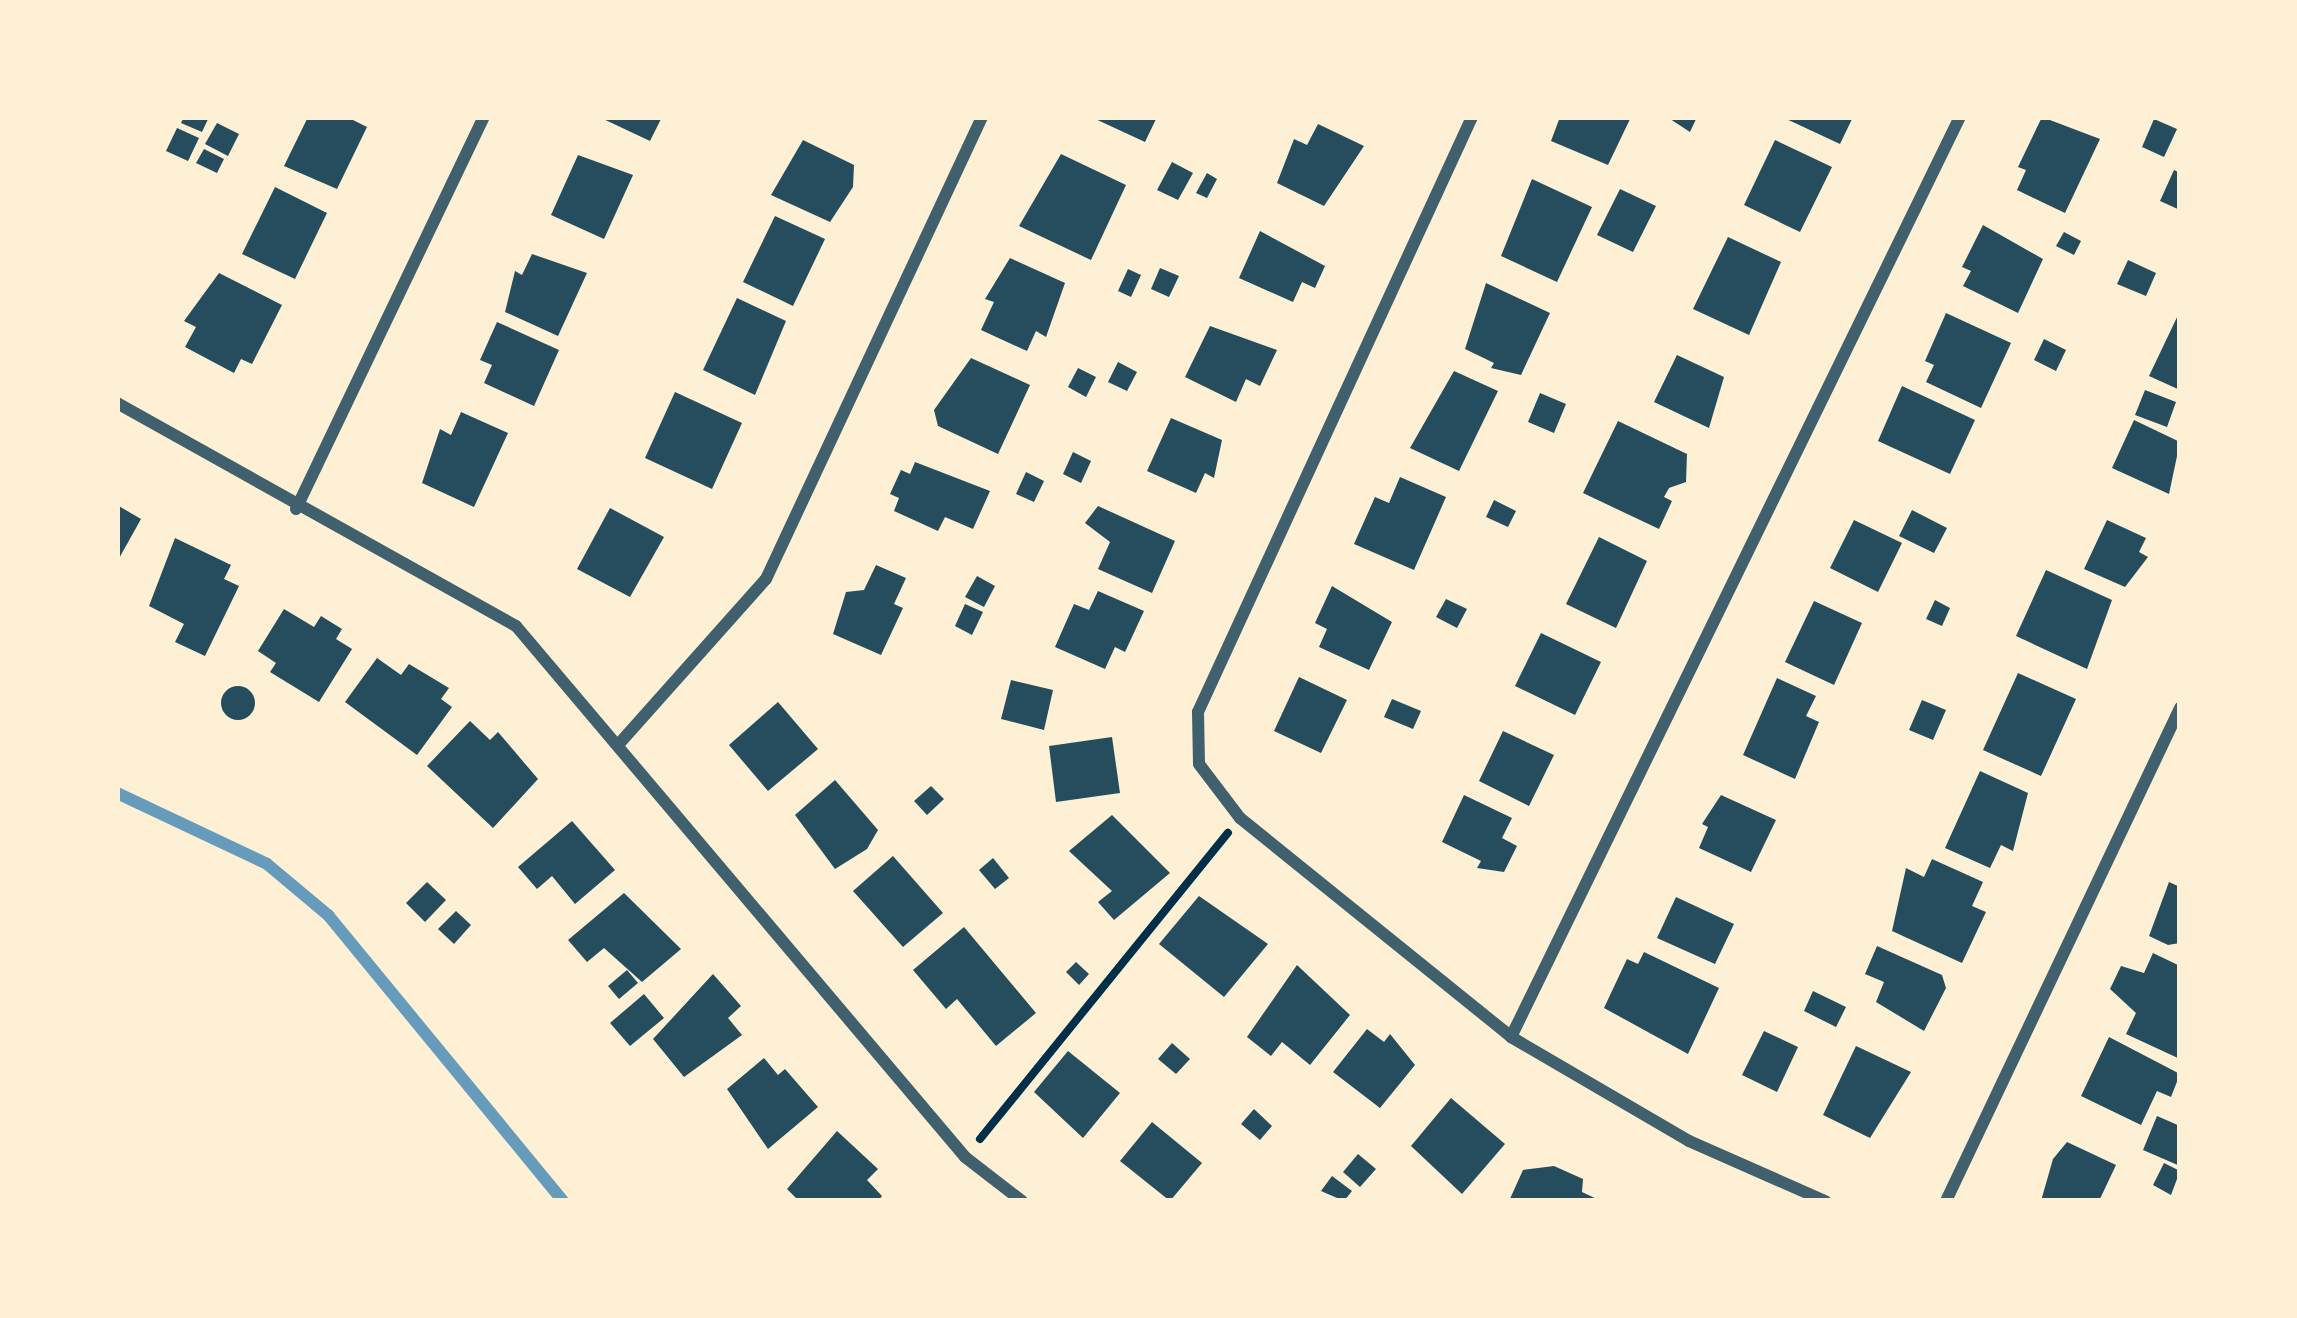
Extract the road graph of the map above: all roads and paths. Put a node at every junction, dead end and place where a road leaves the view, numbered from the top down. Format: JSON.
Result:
{"nodes":[{"id":1,"x":484,"y":117,"type":"edge"},
{"id":2,"x":982,"y":117,"type":"edge"},
{"id":3,"x":1472,"y":117,"type":"edge"},
{"id":4,"x":1960,"y":117,"type":"edge"},
{"id":5,"x":117,"y":404,"type":"edge"},
{"id":6,"x":296,"y":509,"type":"junction"},
{"id":7,"x":2180,"y":708,"type":"edge"},
{"id":8,"x":618,"y":745,"type":"junction"},
{"id":9,"x":1240,"y":818,"type":"junction"},
{"id":10,"x":1511,"y":1037,"type":"junction"},
{"id":11,"x":965,"y":1157,"type":"junction"},
{"id":12,"x":1022,"y":1201,"type":"edge"},
{"id":13,"x":1825,"y":1201,"type":"edge"},
{"id":14,"x":1946,"y":1201,"type":"edge"}],
"edges":[{"from":1,"to":6,"type":"street"},
{"from":2,"to":8,"type":"street"},
{"from":3,"to":9,"type":"street"},
{"from":4,"to":10,"type":"street"},
{"from":5,"to":6,"type":"street"},
{"from":6,"to":8,"type":"street"},
{"from":7,"to":14,"type":"street"},
{"from":8,"to":11,"type":"street"},
{"from":9,"to":10,"type":"street"},
{"from":9,"to":11,"type":"path"},
{"from":10,"to":13,"type":"street"},
{"from":11,"to":12,"type":"street"}]}
